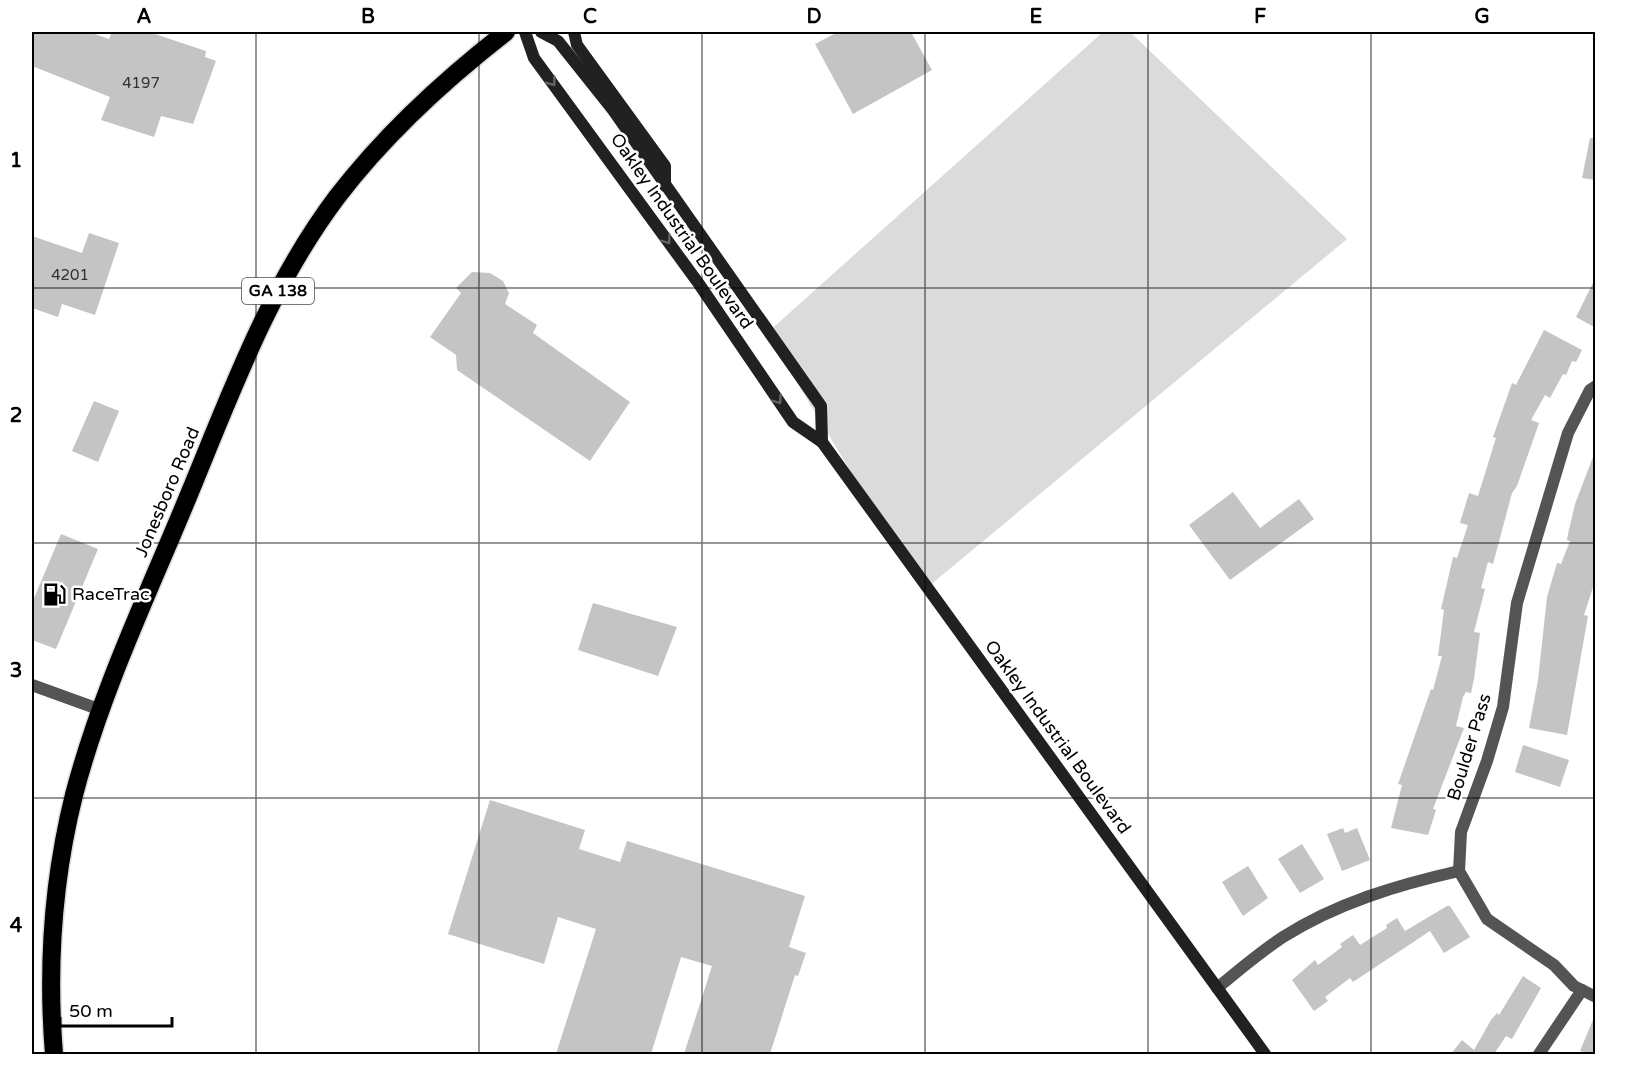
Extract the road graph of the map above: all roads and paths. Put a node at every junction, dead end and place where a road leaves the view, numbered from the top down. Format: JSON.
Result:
{"nodes":[{"id":1,"x":506,"y":32,"type":"edge"},
{"id":2,"x":525,"y":32,"type":"edge"},
{"id":3,"x":541,"y":32,"type":"edge"},
{"id":4,"x":574,"y":32,"type":"edge"},
{"id":5,"x":665,"y":186,"type":"junction"},
{"id":6,"x":1596,"y":386,"type":"edge"},
{"id":7,"x":822,"y":442,"type":"junction"},
{"id":8,"x":32,"y":685,"type":"edge"},
{"id":9,"x":100,"y":710,"type":"junction"},
{"id":10,"x":1459,"y":871,"type":"junction"},
{"id":11,"x":1217,"y":988,"type":"junction"},
{"id":12,"x":1582,"y":990,"type":"junction"},
{"id":13,"x":1596,"y":996,"type":"edge"},
{"id":14,"x":54,"y":1054,"type":"edge"},
{"id":15,"x":1265,"y":1054,"type":"edge"},
{"id":16,"x":1539,"y":1054,"type":"edge"}],
"edges":[{"from":1,"to":9,"type":"highway","name":"Jonesboro Road","number":"GA 138"},
{"from":2,"to":7,"type":"street","name":"Oakley Industrial Boulevard","one_way":true},
{"from":3,"to":5,"type":"street","name":"Oakley Industrial Boulevard"},
{"from":4,"to":5,"type":"street"},
{"from":5,"to":7,"type":"street","name":"Oakley Industrial Boulevard"},
{"from":6,"to":10,"type":"street","name":"Boulder Pass"},
{"from":7,"to":11,"type":"street","name":"Oakley Industrial Boulevard"},
{"from":8,"to":9,"type":"street"},
{"from":9,"to":14,"type":"highway","name":"Jonesboro Road","number":"GA 138"},
{"from":10,"to":11,"type":"street"},
{"from":10,"to":12,"type":"street"},
{"from":11,"to":15,"type":"street","name":"Oakley Industrial Boulevard"},
{"from":12,"to":13,"type":"street"},
{"from":12,"to":16,"type":"street"}]}
